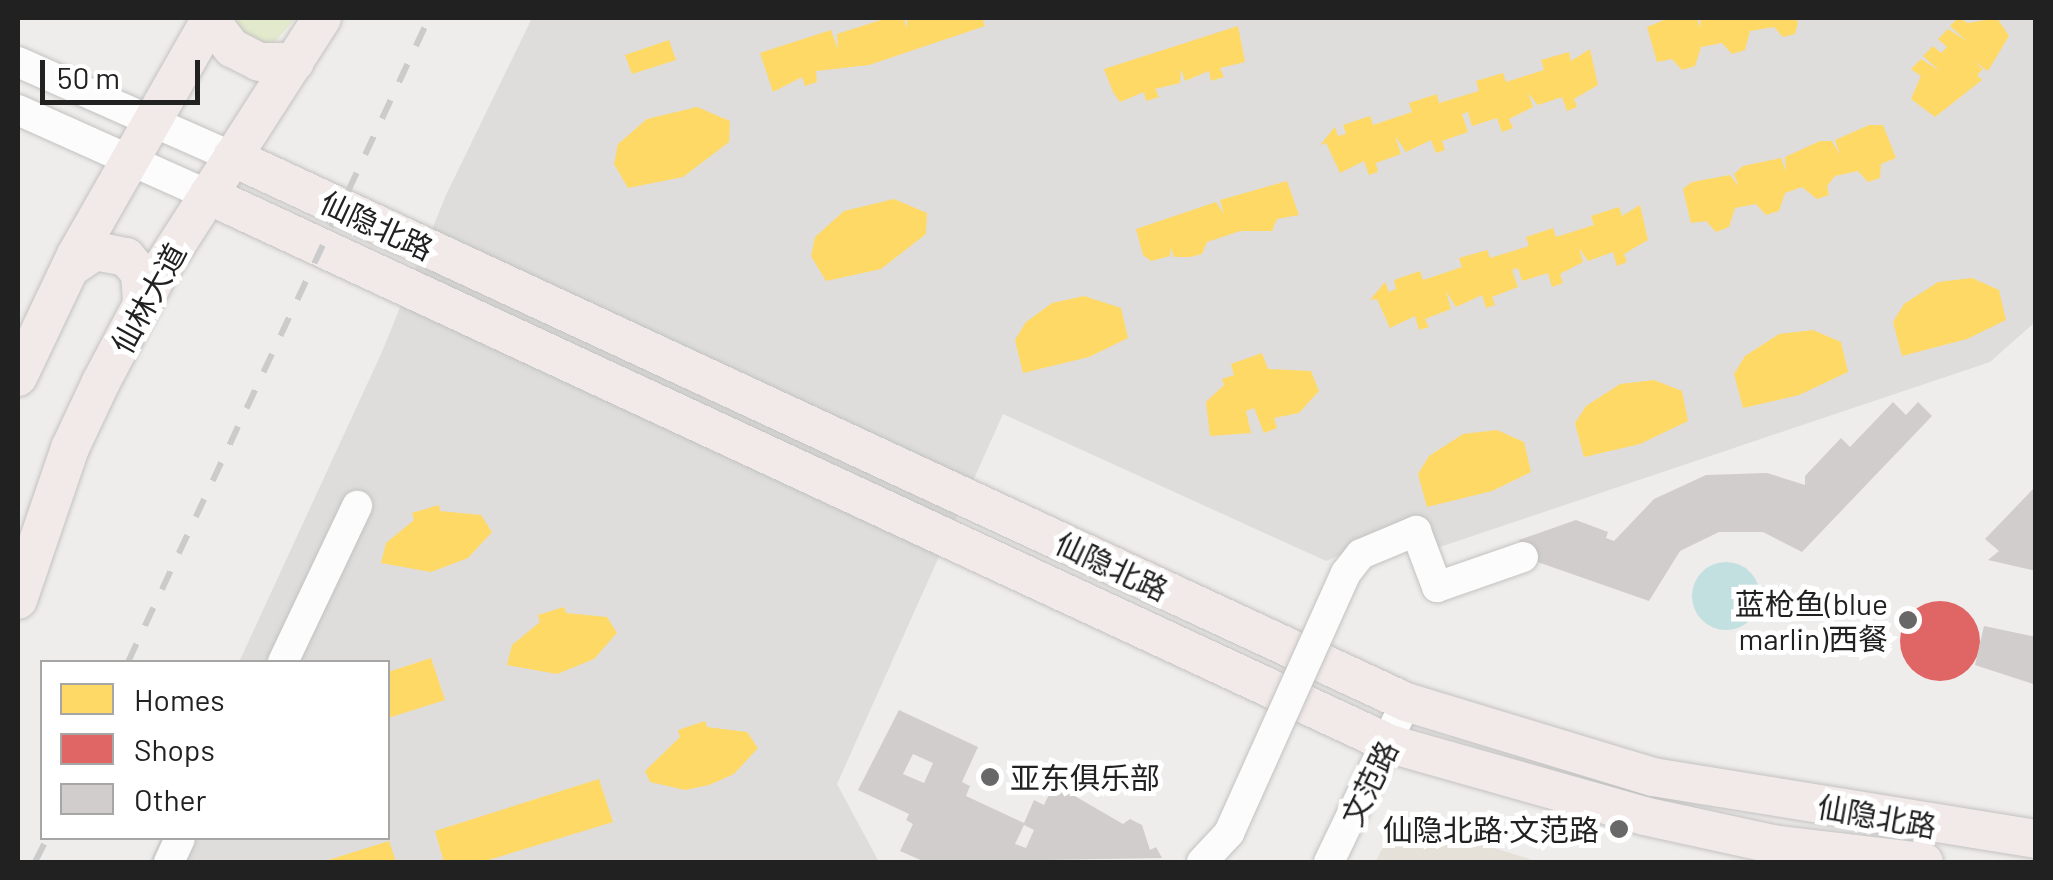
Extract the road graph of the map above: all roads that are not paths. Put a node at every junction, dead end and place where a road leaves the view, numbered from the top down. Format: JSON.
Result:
{"nodes":[{"id":1,"x":211,"y":18,"type":"edge"},
{"id":2,"x":322,"y":18,"type":"edge"},
{"id":3,"x":18,"y":62,"type":"edge"},
{"id":4,"x":295,"y":62,"type":"junction"},
{"id":5,"x":18,"y":110,"type":"edge"},
{"id":6,"x":154,"y":121,"type":"junction"},
{"id":7,"x":232,"y":157,"type":"junction"},
{"id":8,"x":133,"y":160,"type":"junction"},
{"id":9,"x":208,"y":195,"type":"junction"},
{"id":10,"x":70,"y":268,"type":"junction"},
{"id":11,"x":142,"y":305,"type":"junction"},
{"id":12,"x":18,"y":378,"type":"edge"},
{"id":13,"x":356,"y":506,"type":"dead end"},
{"id":14,"x":1523,"y":558,"type":"dead end"},
{"id":15,"x":18,"y":600,"type":"edge"},
{"id":16,"x":284,"y":660,"type":"edge"},
{"id":17,"x":1406,"y":702,"type":"junction"},
{"id":18,"x":1390,"y":744,"type":"junction"},
{"id":19,"x":2036,"y":839,"type":"edge"},
{"id":20,"x":1202,"y":862,"type":"edge"},
{"id":21,"x":1329,"y":862,"type":"edge"},
{"id":22,"x":1924,"y":862,"type":"edge"}],
"edges":[{"from":1,"to":4,"type":"main road"},
{"from":1,"to":6,"type":"main road"},
{"from":2,"to":4,"type":"main road","name":"仙林大道"},
{"from":3,"to":6,"type":"street"},
{"from":4,"to":7,"type":"main road","name":"仙林大道"},
{"from":5,"to":8,"type":"street"},
{"from":6,"to":7,"type":"street"},
{"from":6,"to":8,"type":"main road"},
{"from":7,"to":9,"type":"main road","name":"仙林大道"},
{"from":7,"to":17,"type":"main road","name":"仙隐北路"},
{"from":8,"to":9,"type":"street"},
{"from":8,"to":10,"type":"main road"},
{"from":9,"to":11,"type":"main road","name":"仙林大道"},
{"from":9,"to":18,"type":"main road","name":"仙隐北路"},
{"from":10,"to":11,"type":"main road"},
{"from":10,"to":12,"type":"main road"},
{"from":11,"to":15,"type":"main road","name":"仙林大道"},
{"from":13,"to":16,"type":"street"},
{"from":14,"to":20,"type":"street","bridge":true},
{"from":17,"to":18,"type":"street","name":"文范路"},
{"from":17,"to":19,"type":"main road","name":"仙隐北路"},
{"from":18,"to":21,"type":"street","name":"文范路"},
{"from":18,"to":22,"type":"main road","name":"仙隐北路"}]}
